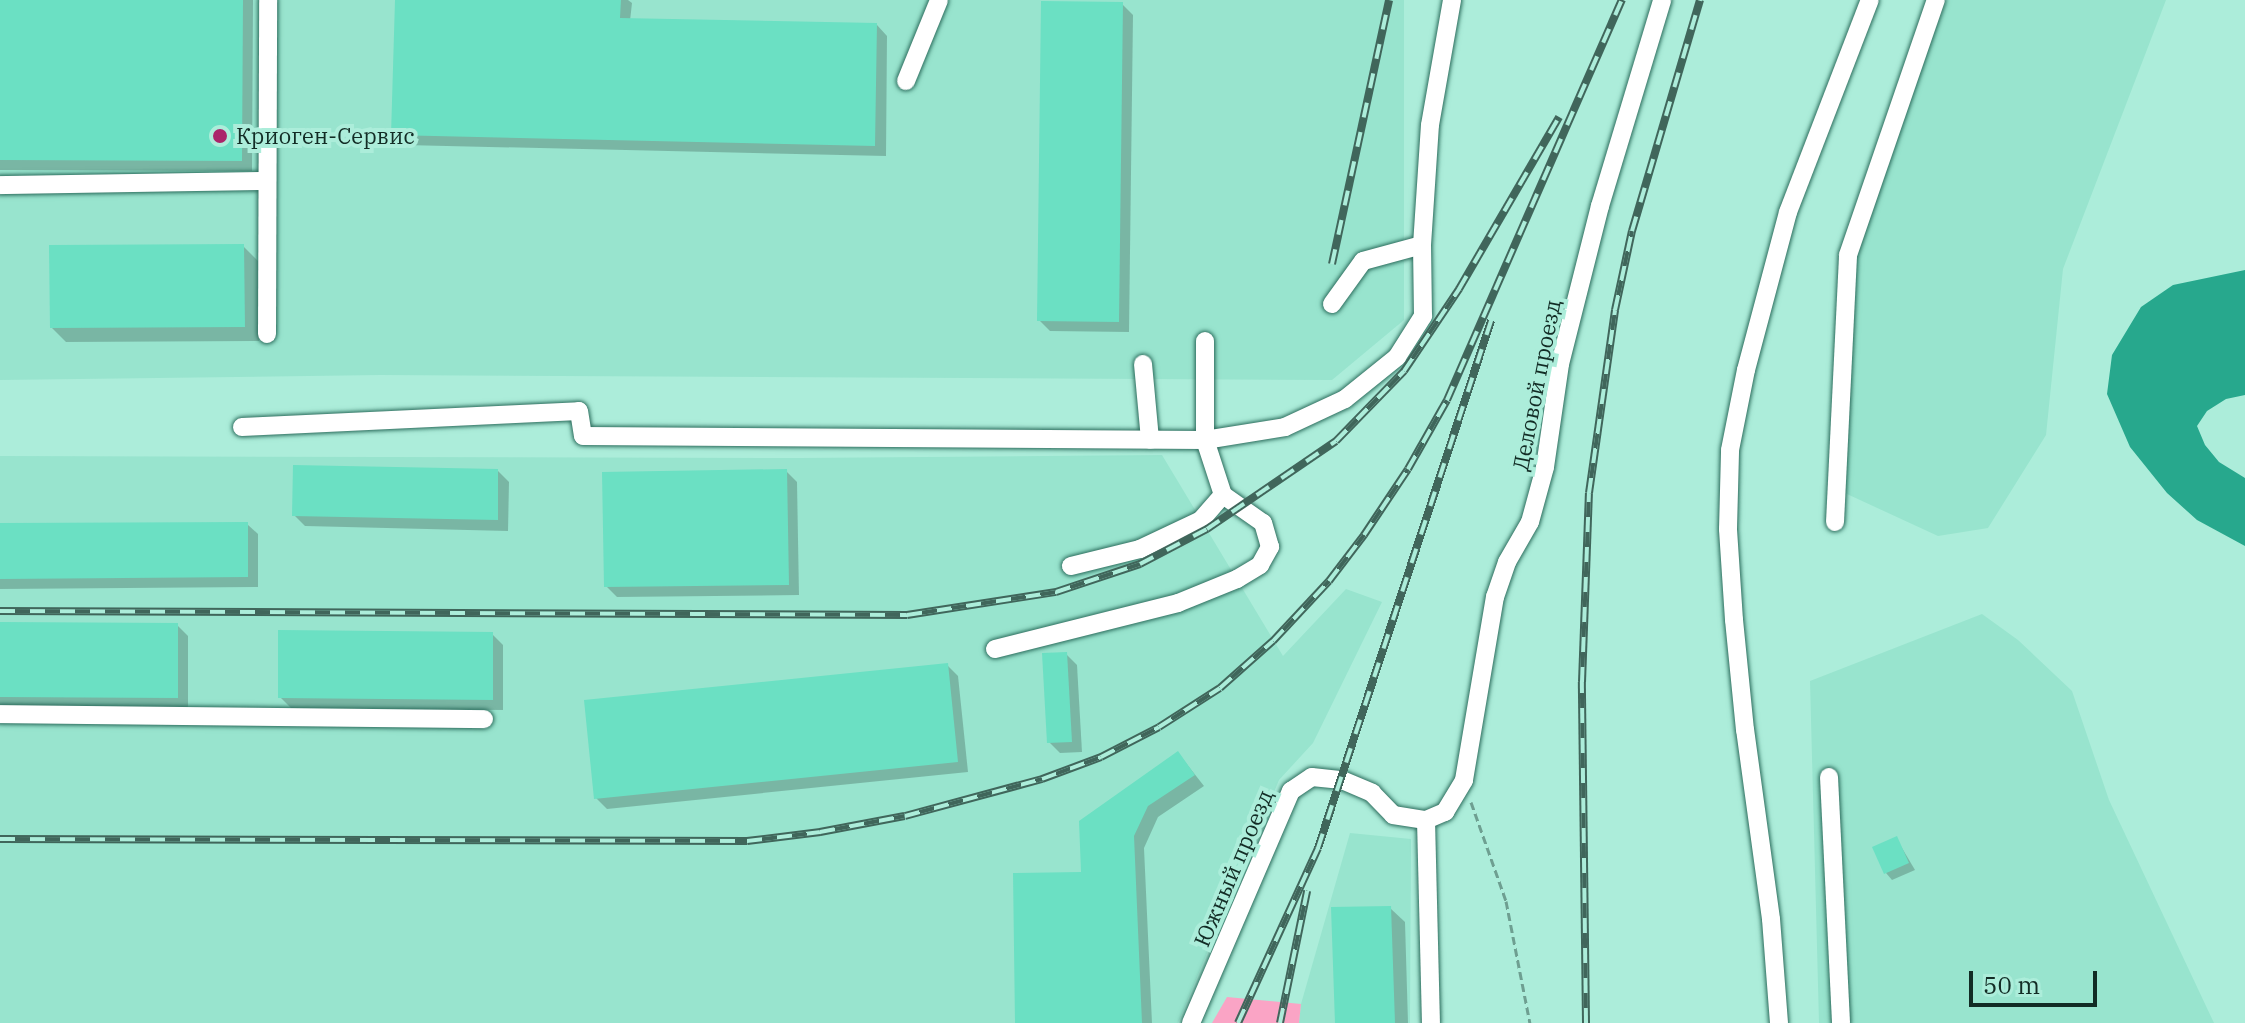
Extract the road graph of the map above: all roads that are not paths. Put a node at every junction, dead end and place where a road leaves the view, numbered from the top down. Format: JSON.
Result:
{"nodes":[{"id":1,"x":268,"y":0,"type":"edge"},
{"id":2,"x":939,"y":0,"type":"edge"},
{"id":3,"x":1452,"y":0,"type":"edge"},
{"id":4,"x":1662,"y":0,"type":"edge"},
{"id":5,"x":1870,"y":0,"type":"edge"},
{"id":6,"x":1936,"y":0,"type":"edge"},
{"id":7,"x":906,"y":81,"type":"dead end"},
{"id":8,"x":267,"y":181,"type":"junction"},
{"id":9,"x":0,"y":185,"type":"edge"},
{"id":10,"x":1422,"y":245,"type":"junction"},
{"id":11,"x":1332,"y":304,"type":"dead end"},
{"id":12,"x":267,"y":334,"type":"dead end"},
{"id":13,"x":1205,"y":341,"type":"dead end"},
{"id":14,"x":1143,"y":364,"type":"dead end"},
{"id":15,"x":242,"y":427,"type":"dead end"},
{"id":16,"x":1150,"y":440,"type":"junction"},
{"id":17,"x":1205,"y":440,"type":"junction"},
{"id":18,"x":1223,"y":495,"type":"junction"},
{"id":19,"x":1835,"y":522,"type":"dead end"},
{"id":20,"x":1071,"y":566,"type":"dead end"},
{"id":21,"x":995,"y":649,"type":"dead end"},
{"id":22,"x":0,"y":714,"type":"edge"},
{"id":23,"x":484,"y":719,"type":"dead end"},
{"id":24,"x":1829,"y":777,"type":"dead end"},
{"id":25,"x":1426,"y":820,"type":"junction"},
{"id":26,"x":1191,"y":1023,"type":"edge"},
{"id":27,"x":1431,"y":1023,"type":"edge"},
{"id":28,"x":1779,"y":1023,"type":"edge"},
{"id":29,"x":1841,"y":1023,"type":"edge"}],
"edges":[{"from":1,"to":8,"type":"street"},
{"from":2,"to":7,"type":"street"},
{"from":3,"to":10,"type":"street"},
{"from":4,"to":25,"type":"street","name":"Деловой проезд"},
{"from":5,"to":28,"type":"street"},
{"from":6,"to":19,"type":"street"},
{"from":8,"to":9,"type":"street"},
{"from":8,"to":12,"type":"street"},
{"from":10,"to":11,"type":"street"},
{"from":10,"to":17,"type":"street"},
{"from":13,"to":17,"type":"street"},
{"from":14,"to":16,"type":"street"},
{"from":15,"to":16,"type":"street"},
{"from":16,"to":17,"type":"street"},
{"from":17,"to":18,"type":"street"},
{"from":18,"to":20,"type":"street"},
{"from":18,"to":21,"type":"street"},
{"from":22,"to":23,"type":"street"},
{"from":24,"to":29,"type":"street"},
{"from":25,"to":26,"type":"street","name":"Южный проезд"},
{"from":25,"to":27,"type":"street"}]}
